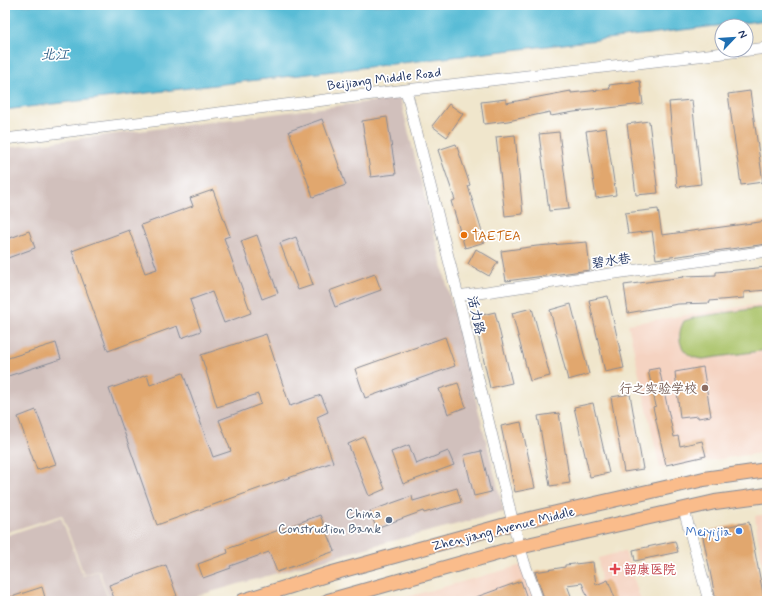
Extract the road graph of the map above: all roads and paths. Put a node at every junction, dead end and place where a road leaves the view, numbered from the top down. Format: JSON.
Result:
{"nodes":[{"id":1,"x":767,"y":48,"type":"edge"},
{"id":2,"x":406,"y":90,"type":"junction"},
{"id":3,"x":5,"y":139,"type":"edge"},
{"id":4,"x":767,"y":251,"type":"edge"},
{"id":5,"x":458,"y":296,"type":"junction"},
{"id":6,"x":767,"y":470,"type":"edge"},
{"id":7,"x":767,"y":495,"type":"edge"},
{"id":8,"x":684,"y":510,"type":"junction"},
{"id":9,"x":513,"y":524,"type":"junction"},
{"id":10,"x":519,"y":547,"type":"junction"},
{"id":11,"x":336,"y":600,"type":"edge"},
{"id":12,"x":243,"y":601,"type":"edge"},
{"id":13,"x":538,"y":601,"type":"edge"},
{"id":14,"x":709,"y":601,"type":"edge"}],
"edges":[{"from":1,"to":2,"type":"street","name":"Beijiang Middle Road"},
{"from":2,"to":3,"type":"street","name":"Beijiang Middle Road"},
{"from":2,"to":5,"type":"street","name":"活力路"},
{"from":4,"to":5,"type":"street","name":"碧水巷"},
{"from":5,"to":9,"type":"street","name":"活力路"},
{"from":6,"to":9,"type":"main road","name":"Zhenjiang Avenue Middle"},
{"from":7,"to":8,"type":"main road","name":"Zhenjiang Avenue Middle"},
{"from":8,"to":10,"type":"main road","name":"Zhenjiang Avenue Middle"},
{"from":8,"to":14,"type":"street"},
{"from":9,"to":10,"type":"street","name":"活力路"},
{"from":9,"to":12,"type":"main road","name":"Zhenjiang Avenue Middle"},
{"from":10,"to":11,"type":"main road","name":"Zhenjiang Avenue Middle"},
{"from":10,"to":13,"type":"street","name":"活力路"}]}
